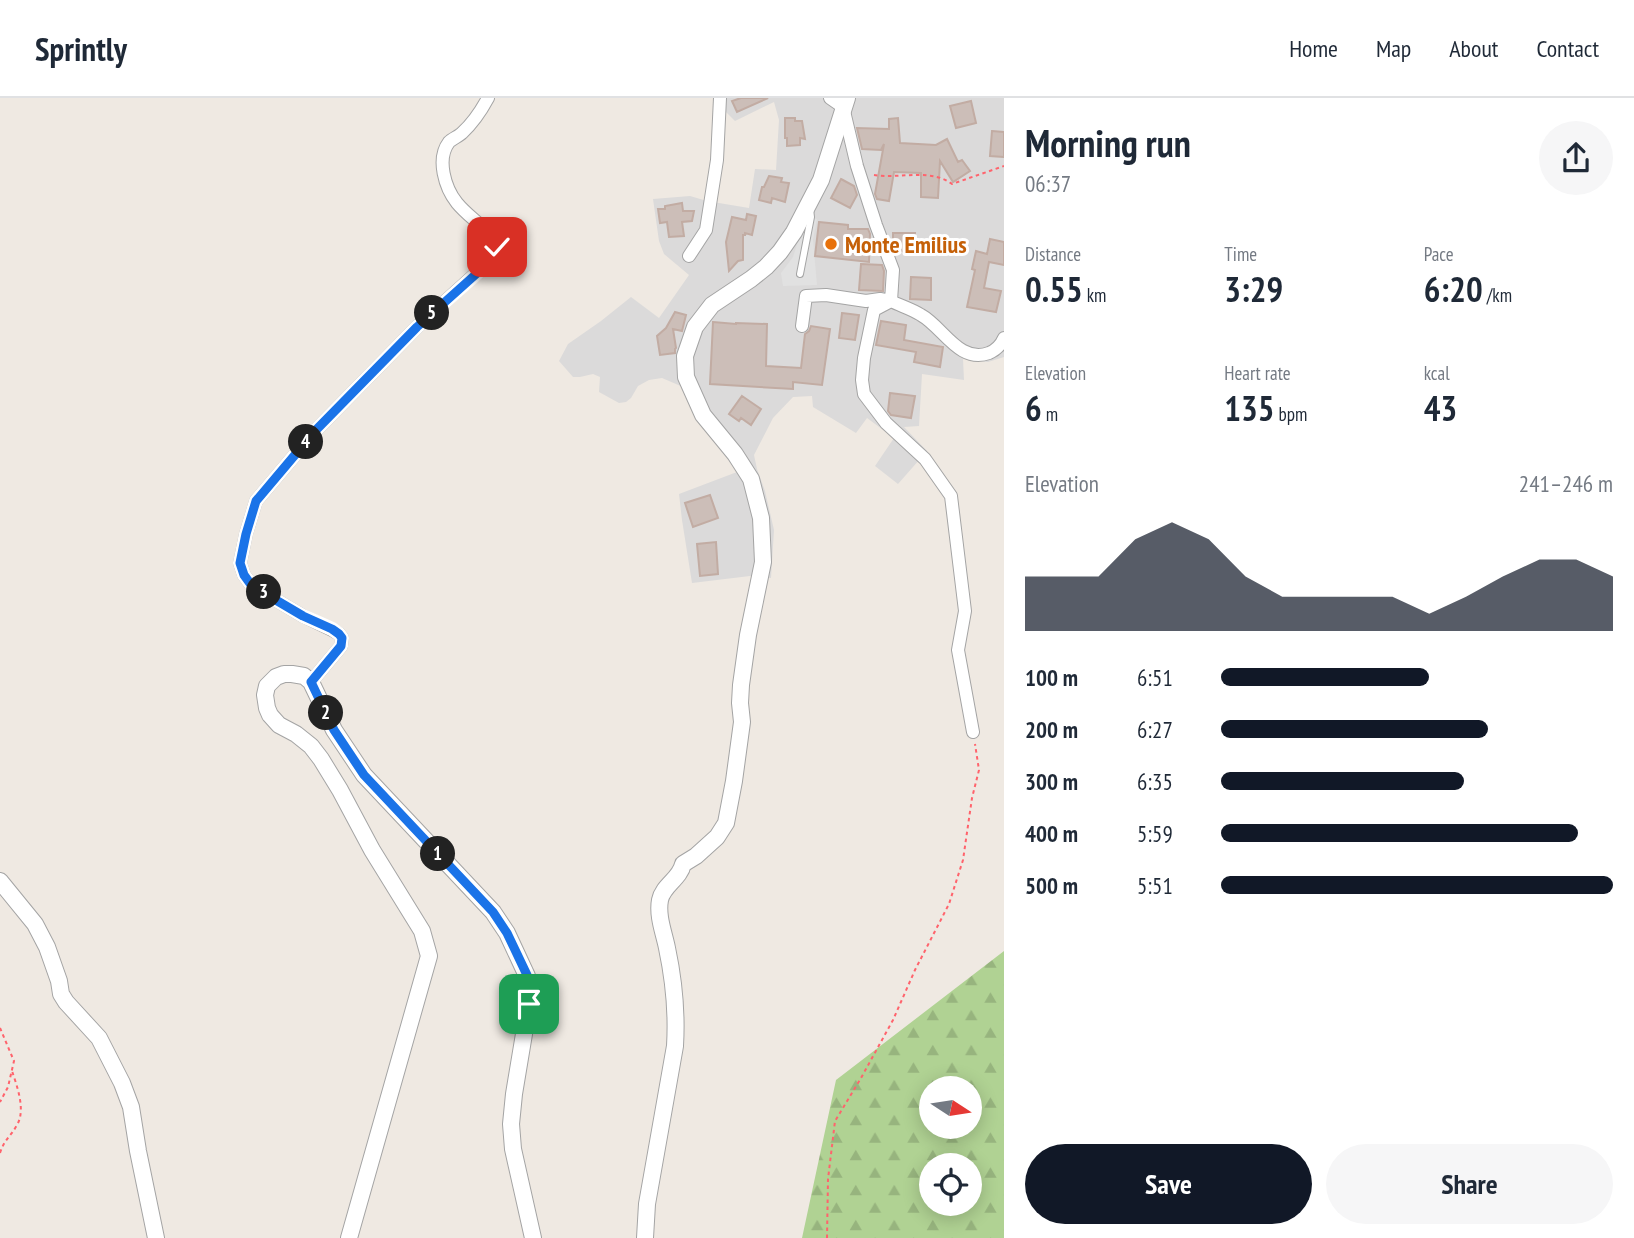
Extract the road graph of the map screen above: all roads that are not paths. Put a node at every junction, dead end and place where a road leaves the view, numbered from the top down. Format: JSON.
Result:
{"nodes":[{"id":1,"x":488,"y":98,"type":"edge"},
{"id":2,"x":720,"y":98,"type":"edge"},
{"id":3,"x":840,"y":101,"type":"edge"},
{"id":4,"x":810,"y":204,"type":"junction"},
{"id":5,"x":689,"y":257,"type":"dead end"},
{"id":6,"x":800,"y":274,"type":"dead end"},
{"id":7,"x":891,"y":301,"type":"junction"},
{"id":8,"x":802,"y":326,"type":"dead end"},
{"id":9,"x":1004,"y":338,"type":"edge"},
{"id":10,"x":311,"y":682,"type":"junction"},
{"id":11,"x":973,"y":732,"type":"road end"},
{"id":12,"x":0,"y":881,"type":"edge"},
{"id":13,"x":156,"y":1238,"type":"edge"},
{"id":14,"x":349,"y":1238,"type":"edge"},
{"id":15,"x":533,"y":1238,"type":"edge"},
{"id":16,"x":645,"y":1238,"type":"edge"}],
"edges":[{"from":1,"to":10,"type":"street"},
{"from":2,"to":5,"type":"street"},
{"from":3,"to":4,"type":"street"},
{"from":3,"to":7,"type":"street"},
{"from":4,"to":6,"type":"lane"},
{"from":4,"to":16,"type":"street"},
{"from":7,"to":8,"type":"street"},
{"from":7,"to":9,"type":"street"},
{"from":7,"to":11,"type":"street"},
{"from":10,"to":14,"type":"street"},
{"from":10,"to":15,"type":"street"},
{"from":12,"to":13,"type":"street"}]}
